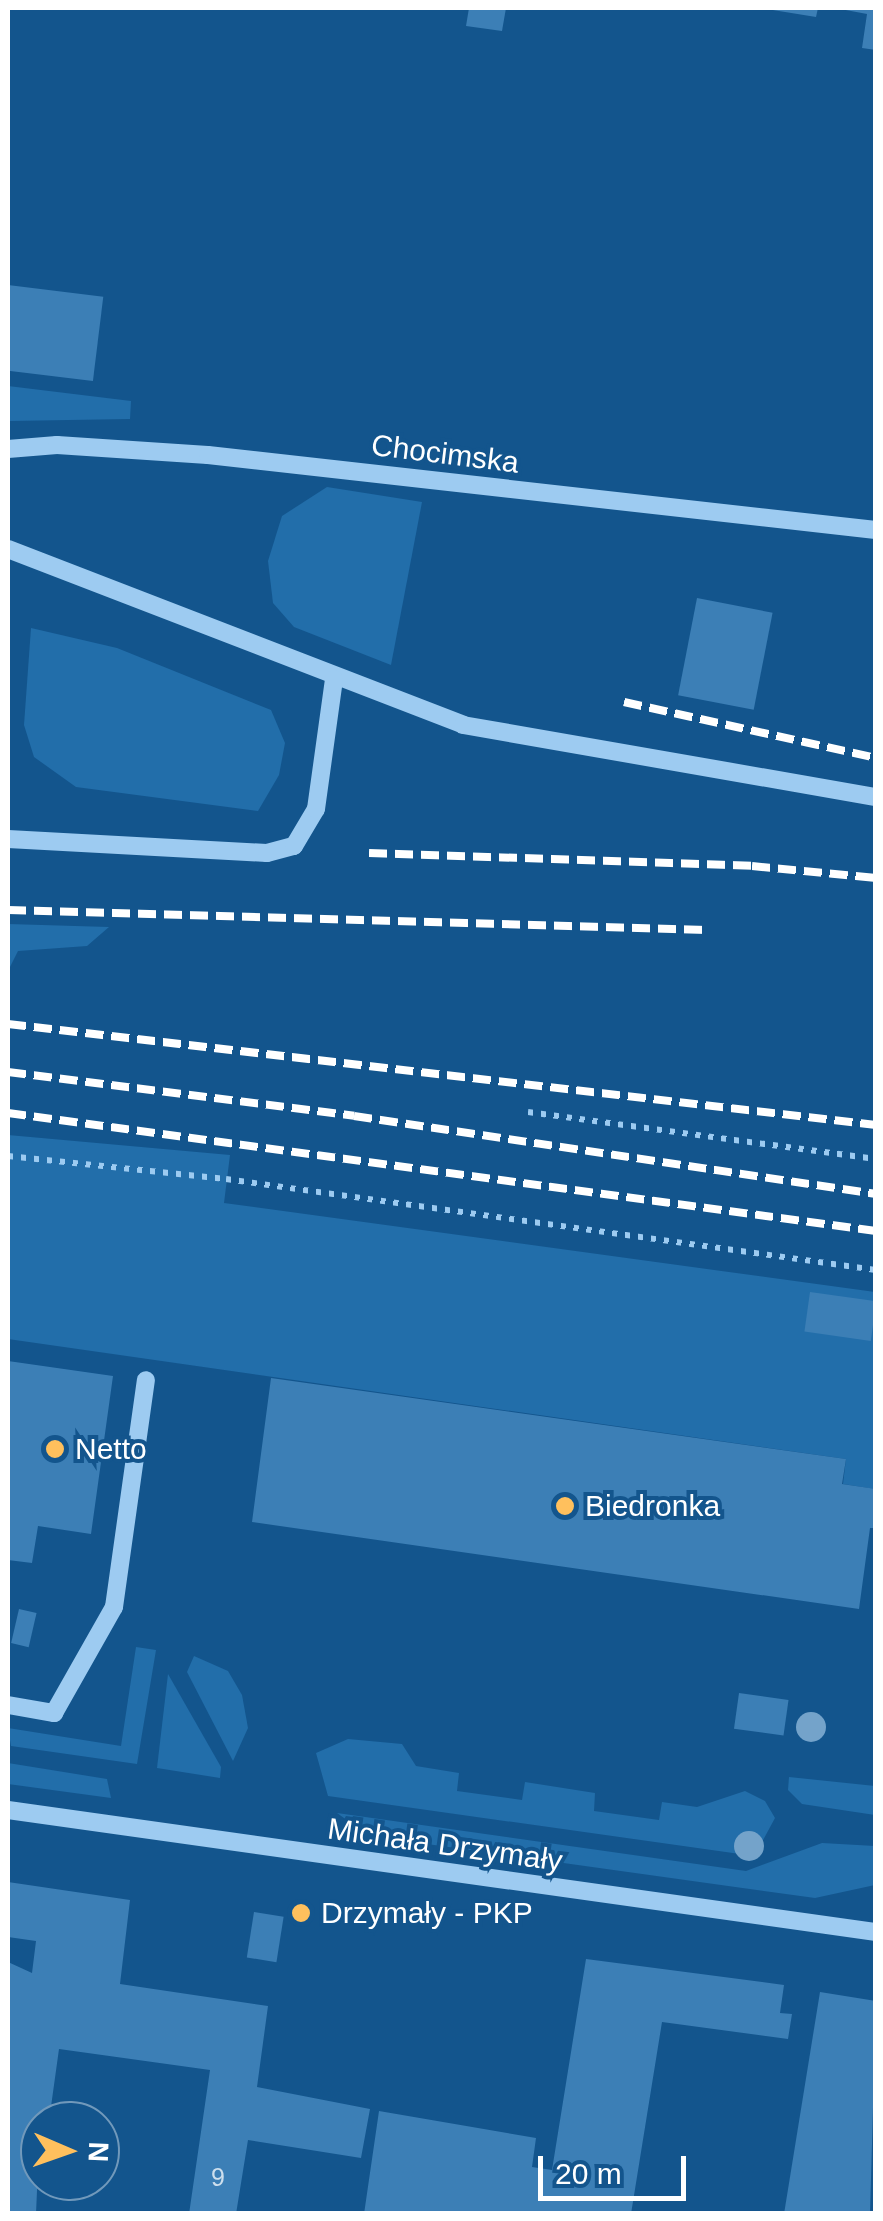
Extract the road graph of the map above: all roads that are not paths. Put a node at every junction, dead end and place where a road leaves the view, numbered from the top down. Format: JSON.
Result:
{"nodes":[{"id":1,"x":8,"y":449,"type":"edge"},
{"id":2,"x":876,"y":530,"type":"edge"},
{"id":3,"x":8,"y":549,"type":"edge"},
{"id":4,"x":334,"y":679,"type":"junction"},
{"id":5,"x":876,"y":797,"type":"edge"},
{"id":6,"x":8,"y":839,"type":"edge"},
{"id":7,"x":146,"y":1380,"type":"dead end"},
{"id":8,"x":8,"y":1706,"type":"edge"},
{"id":9,"x":8,"y":1810,"type":"edge"},
{"id":10,"x":876,"y":1932,"type":"edge"}],
"edges":[{"from":1,"to":2,"type":"street","name":"Chocimska"},
{"from":3,"to":4,"type":"street"},
{"from":4,"to":5,"type":"street"},
{"from":4,"to":6,"type":"street"},
{"from":7,"to":8,"type":"street"},
{"from":9,"to":10,"type":"street","name":"Michała Drzymały"}]}
